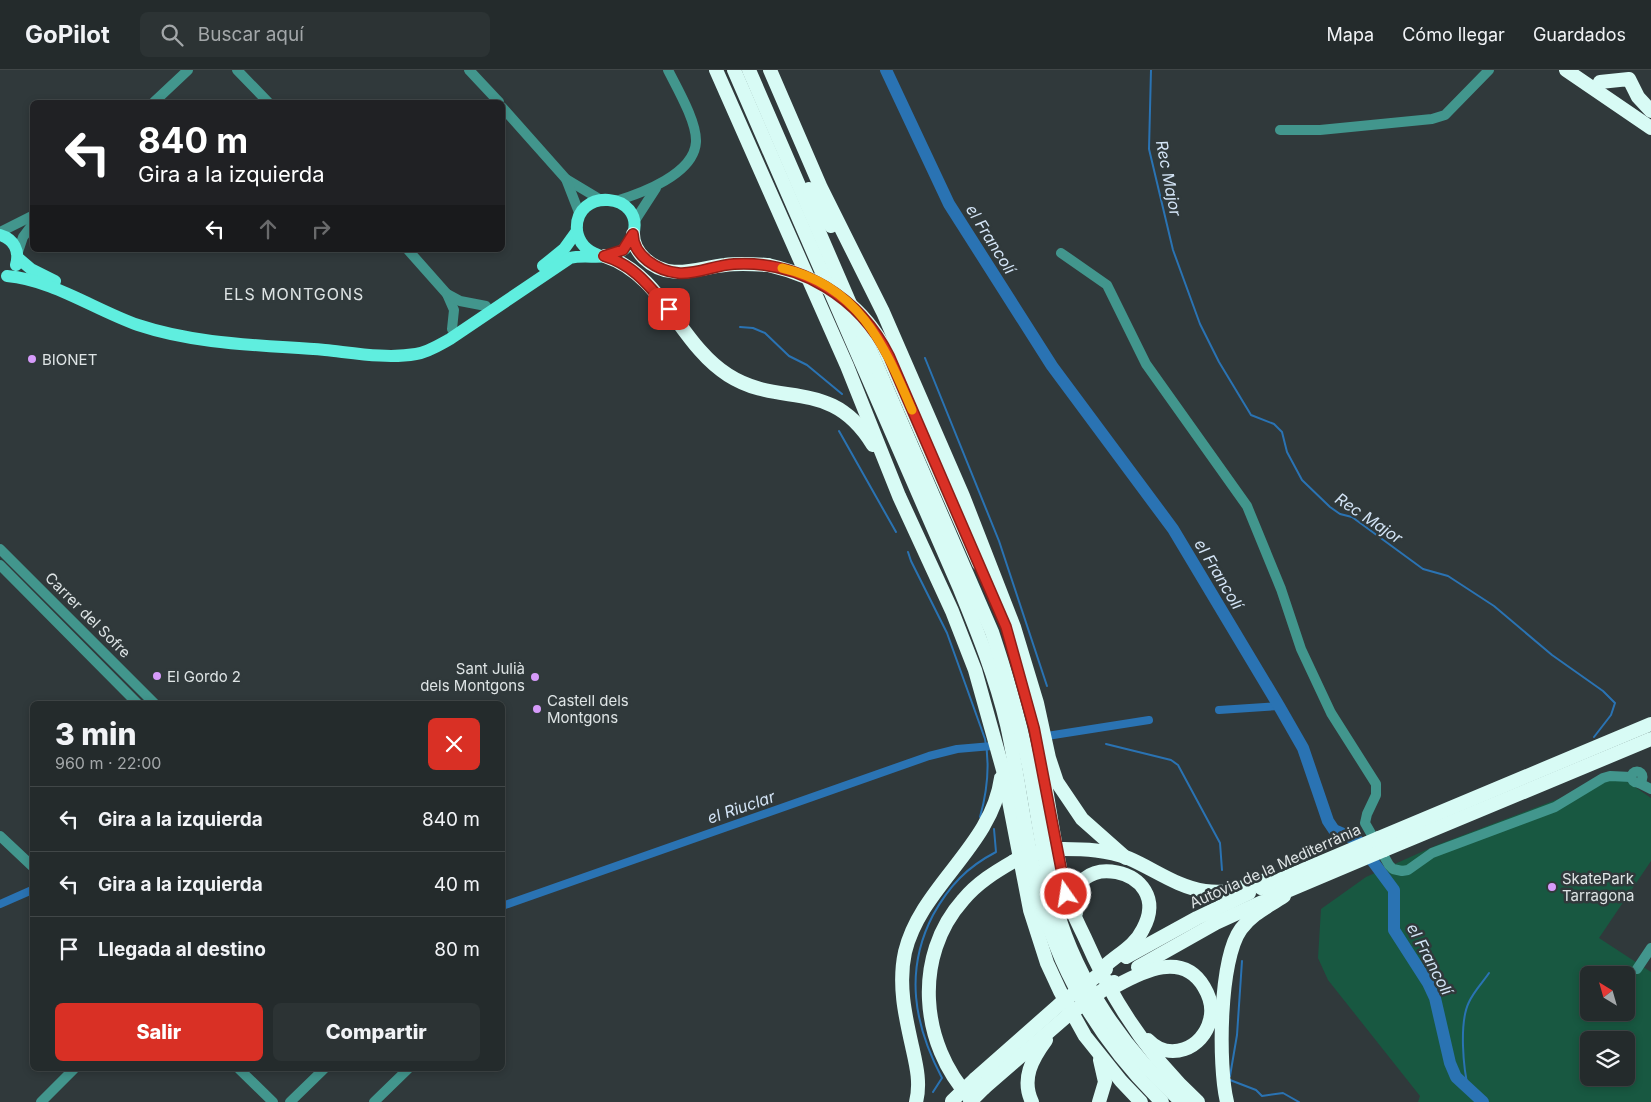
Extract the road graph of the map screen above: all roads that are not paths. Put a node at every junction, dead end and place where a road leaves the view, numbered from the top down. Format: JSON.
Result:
{"nodes":[{"id":1,"x":188,"y":70,"type":"edge"},
{"id":2,"x":238,"y":70,"type":"edge"},
{"id":3,"x":470,"y":70,"type":"edge"},
{"id":4,"x":668,"y":70,"type":"edge"},
{"id":5,"x":718,"y":70,"type":"edge"},
{"id":6,"x":734,"y":70,"type":"edge"},
{"id":7,"x":748,"y":70,"type":"edge"},
{"id":8,"x":770,"y":70,"type":"edge"},
{"id":9,"x":1489,"y":70,"type":"edge"},
{"id":10,"x":1566,"y":70,"type":"edge"},
{"id":11,"x":1582,"y":70,"type":"edge"},
{"id":12,"x":1600,"y":82,"type":"junction"},
{"id":13,"x":156,"y":100,"type":"edge"},
{"id":14,"x":266,"y":100,"type":"edge"},
{"id":15,"x":497,"y":100,"type":"edge"},
{"id":16,"x":505,"y":110,"type":"edge"},
{"id":17,"x":1651,"y":111,"type":"edge"},
{"id":18,"x":1651,"y":117,"type":"edge"},
{"id":19,"x":1651,"y":128,"type":"edge"},
{"id":20,"x":1280,"y":130,"type":"dead end"},
{"id":21,"x":789,"y":160,"type":"junction"},
{"id":22,"x":566,"y":179,"type":"junction"},
{"id":23,"x":659,"y":183,"type":"junction"},
{"id":24,"x":601,"y":200,"type":"junction"},
{"id":25,"x":616,"y":201,"type":"junction"},
{"id":26,"x":580,"y":215,"type":"junction"},
{"id":27,"x":30,"y":217,"type":"edge"},
{"id":28,"x":30,"y":228,"type":"edge"},
{"id":29,"x":633,"y":228,"type":"junction"},
{"id":30,"x":577,"y":231,"type":"junction"},
{"id":31,"x":0,"y":233,"type":"edge"},
{"id":32,"x":410,"y":252,"type":"edge"},
{"id":33,"x":1061,"y":253,"type":"dead end"},
{"id":34,"x":18,"y":255,"type":"junction"},
{"id":35,"x":602,"y":256,"type":"junction"},
{"id":36,"x":854,"y":257,"type":"junction"},
{"id":37,"x":4,"y":278,"type":"edge"},
{"id":38,"x":446,"y":294,"type":"junction"},
{"id":39,"x":486,"y":306,"type":"junction"},
{"id":40,"x":452,"y":329,"type":"junction"},
{"id":41,"x":847,"y":366,"type":"junction"},
{"id":42,"x":908,"y":471,"type":"junction"},
{"id":43,"x":899,"y":496,"type":"junction"},
{"id":44,"x":0,"y":549,"type":"edge"},
{"id":45,"x":0,"y":565,"type":"edge"},
{"id":46,"x":996,"y":585,"type":"junction"},
{"id":47,"x":1006,"y":627,"type":"junction"},
{"id":48,"x":135,"y":701,"type":"edge"},
{"id":49,"x":152,"y":701,"type":"edge"},
{"id":50,"x":1651,"y":724,"type":"edge"},
{"id":51,"x":1651,"y":738,"type":"edge"},
{"id":52,"x":1003,"y":770,"type":"junction"},
{"id":53,"x":1641,"y":778,"type":"edge"},
{"id":54,"x":1651,"y":789,"type":"edge"},
{"id":55,"x":0,"y":836,"type":"edge"},
{"id":56,"x":1382,"y":844,"type":"junction"},
{"id":57,"x":1126,"y":858,"type":"junction"},
{"id":58,"x":30,"y":864,"type":"edge"},
{"id":59,"x":1265,"y":893,"type":"junction"},
{"id":60,"x":1078,"y":924,"type":"junction"},
{"id":61,"x":1651,"y":948,"type":"edge"},
{"id":62,"x":1637,"y":969,"type":"dead end"},
{"id":63,"x":1102,"y":970,"type":"junction"},
{"id":64,"x":1115,"y":984,"type":"junction"},
{"id":65,"x":1099,"y":998,"type":"junction"},
{"id":66,"x":1122,"y":1009,"type":"junction"},
{"id":67,"x":1062,"y":1014,"type":"junction"},
{"id":68,"x":1094,"y":1048,"type":"junction"},
{"id":69,"x":72,"y":1071,"type":"edge"},
{"id":70,"x":242,"y":1071,"type":"edge"},
{"id":71,"x":322,"y":1071,"type":"edge"},
{"id":72,"x":406,"y":1071,"type":"edge"},
{"id":73,"x":979,"y":1083,"type":"junction"},
{"id":74,"x":951,"y":1101,"type":"edge"},
{"id":75,"x":41,"y":1102,"type":"edge"},
{"id":76,"x":273,"y":1102,"type":"edge"},
{"id":77,"x":290,"y":1102,"type":"edge"},
{"id":78,"x":374,"y":1102,"type":"edge"},
{"id":79,"x":916,"y":1102,"type":"edge"},
{"id":80,"x":970,"y":1102,"type":"edge"},
{"id":81,"x":974,"y":1102,"type":"edge"},
{"id":82,"x":1032,"y":1102,"type":"edge"},
{"id":83,"x":1099,"y":1102,"type":"edge"},
{"id":84,"x":1141,"y":1102,"type":"edge"},
{"id":85,"x":1162,"y":1102,"type":"edge"},
{"id":86,"x":1182,"y":1102,"type":"edge"},
{"id":87,"x":1198,"y":1102,"type":"edge"},
{"id":88,"x":1227,"y":1102,"type":"edge"}],
"edges":[{"from":1,"to":13,"type":"street"},
{"from":2,"to":14,"type":"street"},
{"from":3,"to":15,"type":"street"},
{"from":4,"to":23,"type":"street"},
{"from":5,"to":41,"type":"highway"},
{"from":6,"to":42,"type":"highway"},
{"from":7,"to":21,"type":"highway"},
{"from":8,"to":36,"type":"highway"},
{"from":9,"to":20,"type":"street"},
{"from":10,"to":19,"type":"highway"},
{"from":11,"to":12,"type":"highway"},
{"from":12,"to":17,"type":"highway"},
{"from":12,"to":18,"type":"highway"},
{"from":16,"to":22,"type":"street"},
{"from":21,"to":36,"type":"highway"},
{"from":21,"to":65,"type":"highway"},
{"from":22,"to":24,"type":"street"},
{"from":22,"to":26,"type":"street"},
{"from":23,"to":25,"type":"street"},
{"from":23,"to":29,"type":"street"},
{"from":24,"to":25,"type":"main road"},
{"from":24,"to":26,"type":"main road"},
{"from":25,"to":29,"type":"main road"},
{"from":26,"to":30,"type":"main road"},
{"from":27,"to":31,"type":"street"},
{"from":28,"to":34,"type":"street"},
{"from":29,"to":35,"type":"main road"},
{"from":29,"to":47,"type":"highway","bridge":true},
{"from":30,"to":35,"type":"main road"},
{"from":30,"to":39,"type":"main road"},
{"from":31,"to":34,"type":"main road"},
{"from":32,"to":38,"type":"street"},
{"from":33,"to":53,"type":"street"},
{"from":34,"to":37,"type":"main road"},
{"from":34,"to":40,"type":"main road"},
{"from":35,"to":37,"type":"main road"},
{"from":35,"to":43,"type":"highway"},
{"from":36,"to":46,"type":"highway"},
{"from":38,"to":39,"type":"street"},
{"from":38,"to":40,"type":"street"},
{"from":39,"to":40,"type":"main road"},
{"from":41,"to":42,"type":"highway"},
{"from":41,"to":43,"type":"highway"},
{"from":42,"to":85,"type":"highway"},
{"from":43,"to":52,"type":"highway"},
{"from":44,"to":49,"type":"street","name":"Carrer del Sofre"},
{"from":45,"to":48,"type":"street","name":"Carrer del Sofre"},
{"from":46,"to":47,"type":"highway"},
{"from":46,"to":57,"type":"highway"},
{"from":47,"to":60,"type":"highway"},
{"from":50,"to":56,"type":"highway","name":"Autovia de la Mediterrània"},
{"from":51,"to":56,"type":"highway","name":"Autovia de la Mediterrània"},
{"from":52,"to":68,"type":"highway"},
{"from":52,"to":79,"type":"highway"},
{"from":53,"to":54,"type":"street"},
{"from":55,"to":58,"type":"street"},
{"from":56,"to":59,"type":"highway","name":"Autovia de la Mediterrània","bridge":true},
{"from":56,"to":59,"type":"highway","name":"Autovia de la Mediterrània","bridge":true},
{"from":57,"to":59,"type":"highway"},
{"from":57,"to":81,"type":"highway","bridge":true},
{"from":59,"to":63,"type":"highway","name":"Autovia de la Mediterrània"},
{"from":59,"to":64,"type":"highway","name":"Autovia de la Mediterrània"},
{"from":59,"to":88,"type":"highway"},
{"from":60,"to":63,"type":"highway"},
{"from":60,"to":66,"type":"highway"},
{"from":61,"to":62,"type":"street"},
{"from":63,"to":67,"type":"highway","name":"Autovia de la Mediterrània","bridge":true},
{"from":64,"to":65,"type":"highway","name":"Autovia de la Mediterrània","bridge":true},
{"from":64,"to":66,"type":"highway"},
{"from":65,"to":67,"type":"highway","name":"Autovia de la Mediterrània","bridge":true},
{"from":65,"to":86,"type":"highway"},
{"from":66,"to":87,"type":"highway"},
{"from":67,"to":73,"type":"highway","name":"Autovia de la Mediterrània"},
{"from":67,"to":73,"type":"highway","name":"Autovia de la Mediterrània"},
{"from":67,"to":82,"type":"highway"},
{"from":68,"to":83,"type":"highway"},
{"from":68,"to":84,"type":"highway"},
{"from":69,"to":75,"type":"street"},
{"from":70,"to":76,"type":"street"},
{"from":71,"to":77,"type":"street"},
{"from":72,"to":78,"type":"street"},
{"from":73,"to":74,"type":"highway","name":"Autovia de la Mediterrània","bridge":true},
{"from":73,"to":80,"type":"highway","name":"Autovia de la Mediterrània","bridge":true}]}
